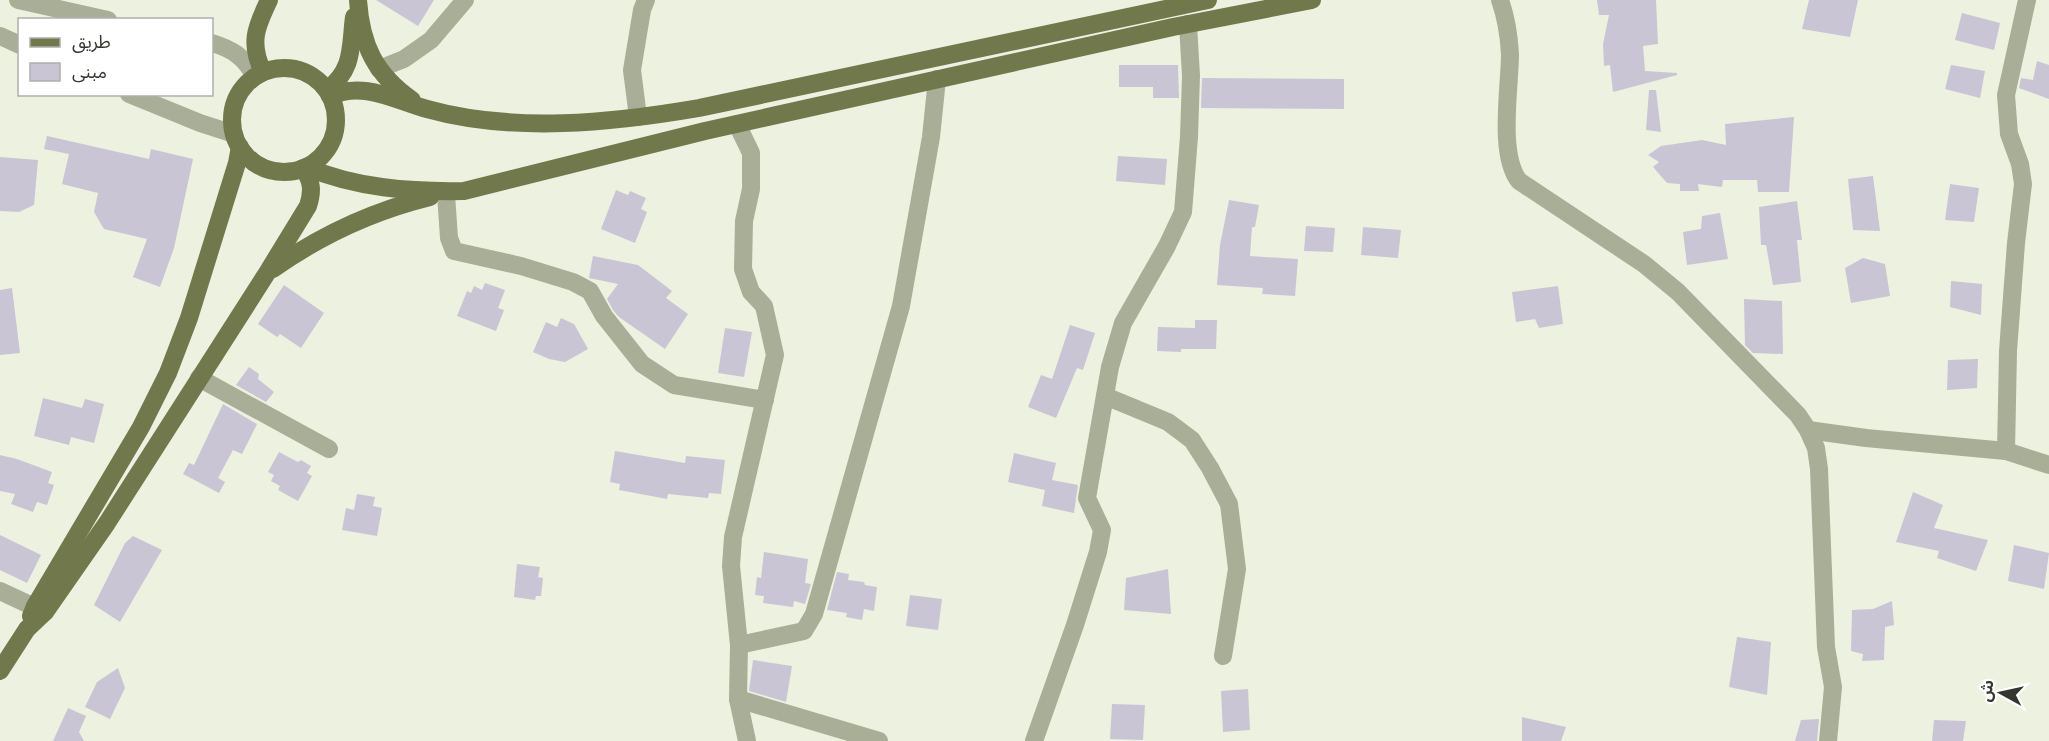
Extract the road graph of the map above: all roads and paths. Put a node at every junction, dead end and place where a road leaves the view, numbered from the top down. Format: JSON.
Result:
{"nodes":[{"id":1,"x":18,"y":0,"type":"edge"},
{"id":2,"x":269,"y":0,"type":"edge"},
{"id":3,"x":357,"y":0,"type":"edge"},
{"id":4,"x":465,"y":0,"type":"edge"},
{"id":5,"x":646,"y":0,"type":"edge"},
{"id":6,"x":1208,"y":0,"type":"edge"},
{"id":7,"x":1312,"y":0,"type":"edge"},
{"id":8,"x":1500,"y":0,"type":"edge"},
{"id":9,"x":2027,"y":0,"type":"edge"},
{"id":10,"x":99,"y":18,"type":"edge"},
{"id":11,"x":1188,"y":24,"type":"junction"},
{"id":12,"x":0,"y":36,"type":"edge"},
{"id":13,"x":18,"y":44,"type":"edge"},
{"id":14,"x":213,"y":44,"type":"edge"},
{"id":15,"x":379,"y":69,"type":"junction"},
{"id":16,"x":259,"y":75,"type":"junction"},
{"id":17,"x":937,"y":79,"type":"junction"},
{"id":18,"x":328,"y":93,"type":"junction"},
{"id":19,"x":134,"y":96,"type":"edge"},
{"id":20,"x":699,"y":108,"type":"junction"},
{"id":21,"x":426,"y":109,"type":"junction"},
{"id":22,"x":638,"y":117,"type":"junction"},
{"id":23,"x":737,"y":124,"type":"junction"},
{"id":24,"x":705,"y":130,"type":"junction"},
{"id":25,"x":237,"y":141,"type":"junction"},
{"id":26,"x":304,"y":167,"type":"junction"},
{"id":27,"x":464,"y":191,"type":"junction"},
{"id":28,"x":446,"y":194,"type":"junction"},
{"id":29,"x":267,"y":273,"type":"junction"},
{"id":30,"x":199,"y":378,"type":"junction"},
{"id":31,"x":1105,"y":396,"type":"junction"},
{"id":32,"x":765,"y":400,"type":"junction"},
{"id":33,"x":1808,"y":430,"type":"junction"},
{"id":34,"x":329,"y":449,"type":"dead end"},
{"id":35,"x":2006,"y":451,"type":"junction"},
{"id":36,"x":2049,"y":465,"type":"edge"},
{"id":37,"x":0,"y":591,"type":"edge"},
{"id":38,"x":40,"y":609,"type":"junction"},
{"id":39,"x":739,"y":645,"type":"junction"},
{"id":40,"x":1223,"y":656,"type":"dead end"},
{"id":41,"x":0,"y":671,"type":"edge"},
{"id":42,"x":738,"y":699,"type":"junction"},
{"id":43,"x":747,"y":741,"type":"edge"},
{"id":44,"x":879,"y":741,"type":"edge"},
{"id":45,"x":1034,"y":741,"type":"edge"},
{"id":46,"x":1828,"y":741,"type":"edge"}],
"edges":[{"from":1,"to":10,"type":"street"},
{"from":2,"to":16,"type":"main road"},
{"from":3,"to":15,"type":"main road"},
{"from":3,"to":18,"type":"main road"},
{"from":4,"to":15,"type":"street"},
{"from":5,"to":22,"type":"street"},
{"from":6,"to":20,"type":"main road"},
{"from":7,"to":11,"type":"main road"},
{"from":8,"to":33,"type":"street"},
{"from":9,"to":35,"type":"street"},
{"from":11,"to":17,"type":"main road"},
{"from":11,"to":31,"type":"street"},
{"from":12,"to":13,"type":"street"},
{"from":14,"to":16,"type":"street"},
{"from":15,"to":21,"type":"main road"},
{"from":16,"to":18,"type":"main road"},
{"from":16,"to":25,"type":"main road"},
{"from":17,"to":23,"type":"main road"},
{"from":17,"to":39,"type":"street"},
{"from":18,"to":21,"type":"main road"},
{"from":18,"to":26,"type":"main road"},
{"from":19,"to":25,"type":"street"},
{"from":20,"to":22,"type":"main road"},
{"from":20,"to":24,"type":"main road"},
{"from":21,"to":22,"type":"main road"},
{"from":23,"to":24,"type":"main road"},
{"from":23,"to":32,"type":"street"},
{"from":24,"to":27,"type":"main road"},
{"from":25,"to":26,"type":"main road"},
{"from":25,"to":38,"type":"main road"},
{"from":26,"to":27,"type":"main road"},
{"from":26,"to":29,"type":"main road"},
{"from":27,"to":28,"type":"main road"},
{"from":28,"to":29,"type":"main road"},
{"from":28,"to":32,"type":"street"},
{"from":29,"to":30,"type":"main road"},
{"from":30,"to":34,"type":"street"},
{"from":30,"to":38,"type":"main road"},
{"from":31,"to":40,"type":"street"},
{"from":31,"to":45,"type":"street"},
{"from":32,"to":39,"type":"street"},
{"from":33,"to":35,"type":"street"},
{"from":33,"to":46,"type":"street"},
{"from":35,"to":36,"type":"street"},
{"from":37,"to":38,"type":"street"},
{"from":38,"to":41,"type":"main road"},
{"from":39,"to":42,"type":"street"},
{"from":42,"to":43,"type":"street"},
{"from":42,"to":44,"type":"street"}]}
